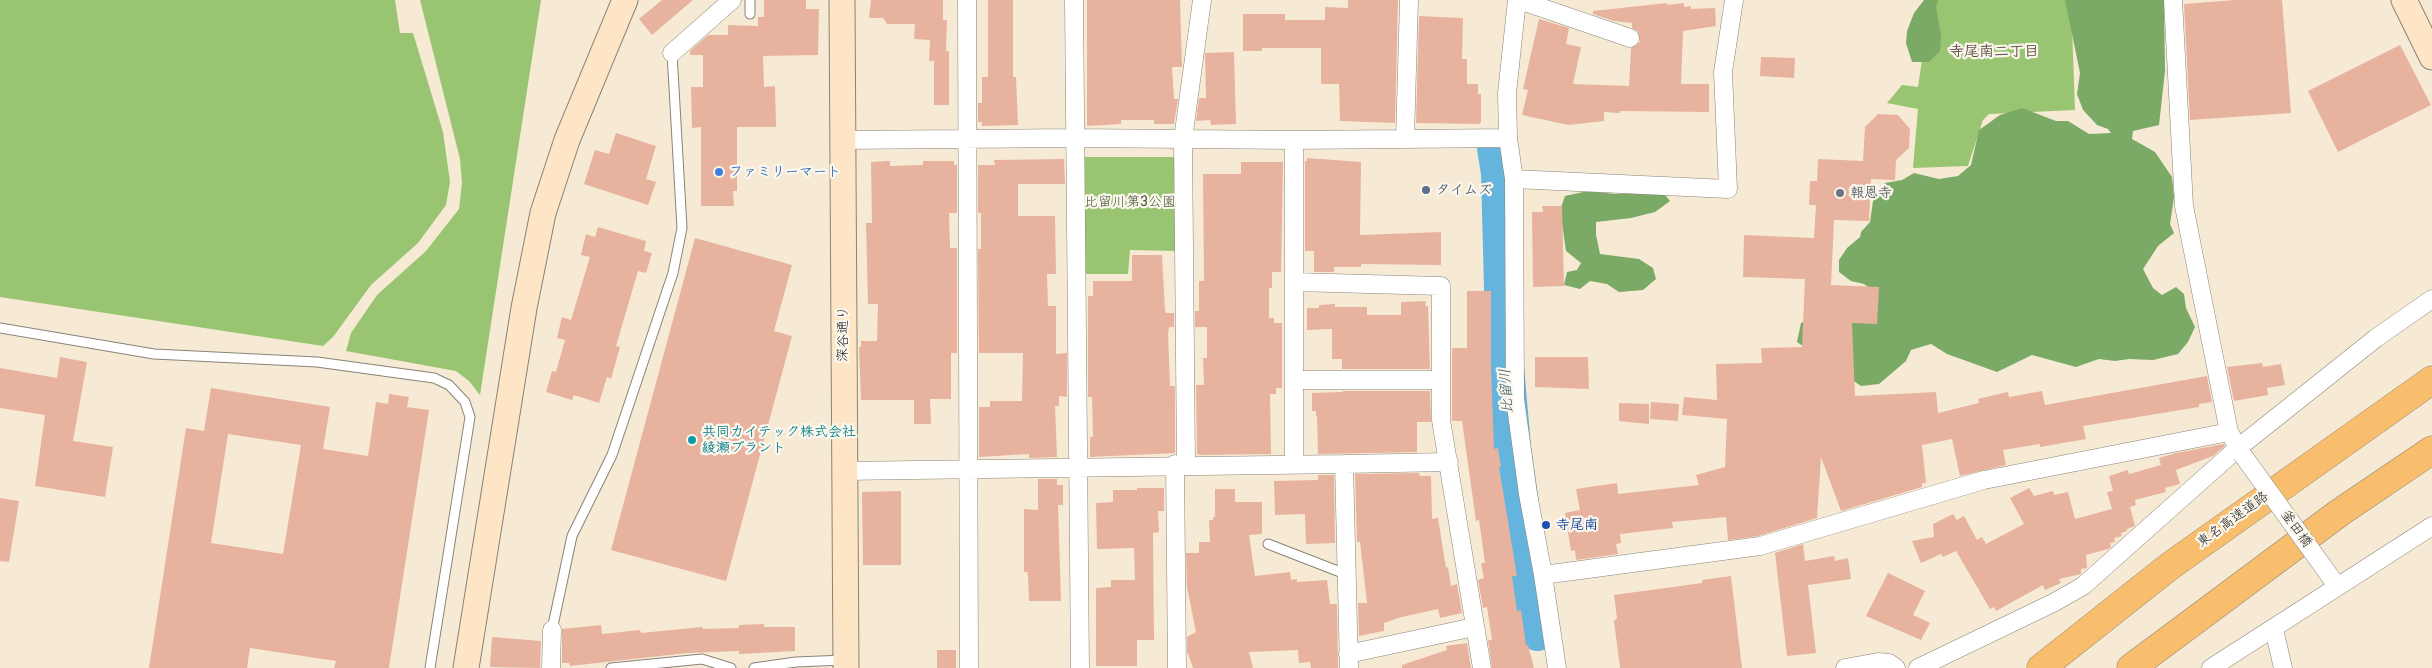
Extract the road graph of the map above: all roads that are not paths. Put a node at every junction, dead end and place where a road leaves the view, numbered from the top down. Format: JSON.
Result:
{"nodes":[{"id":1,"x":625,"y":0,"type":"edge"},
{"id":2,"x":732,"y":0,"type":"edge"},
{"id":3,"x":750,"y":0,"type":"edge"},
{"id":4,"x":842,"y":0,"type":"edge"},
{"id":5,"x":967,"y":0,"type":"edge"},
{"id":6,"x":1074,"y":0,"type":"edge"},
{"id":7,"x":1202,"y":0,"type":"edge"},
{"id":8,"x":1409,"y":0,"type":"edge"},
{"id":9,"x":1518,"y":0,"type":"edge"},
{"id":10,"x":1734,"y":0,"type":"edge"},
{"id":11,"x":2173,"y":0,"type":"edge"},
{"id":12,"x":2404,"y":0,"type":"edge"},
{"id":13,"x":750,"y":14,"type":"dead end"},
{"id":14,"x":1630,"y":38,"type":"dead end"},
{"id":15,"x":2429,"y":44,"type":"edge"},
{"id":16,"x":672,"y":53,"type":"joint"},
{"id":17,"x":1075,"y":138,"type":"junction"},
{"id":18,"x":1508,"y":138,"type":"junction"},
{"id":19,"x":967,"y":139,"type":"junction"},
{"id":20,"x":1183,"y":139,"type":"junction"},
{"id":21,"x":1405,"y":139,"type":"junction"},
{"id":22,"x":842,"y":140,"type":"junction"},
{"id":23,"x":1294,"y":140,"type":"junction"},
{"id":24,"x":1514,"y":179,"type":"junction"},
{"id":25,"x":1294,"y":282,"type":"junction"},
{"id":26,"x":2432,"y":299,"type":"edge"},
{"id":27,"x":0,"y":328,"type":"edge"},
{"id":28,"x":1294,"y":380,"type":"junction"},
{"id":29,"x":1441,"y":380,"type":"junction"},
{"id":30,"x":2432,"y":380,"type":"edge"},
{"id":31,"x":2228,"y":432,"type":"junction"},
{"id":32,"x":2432,"y":450,"type":"edge"},
{"id":33,"x":2240,"y":451,"type":"junction"},
{"id":34,"x":1449,"y":462,"type":"junction"},
{"id":35,"x":1294,"y":463,"type":"junction"},
{"id":36,"x":1180,"y":464,"type":"junction"},
{"id":37,"x":1344,"y":464,"type":"junction"},
{"id":38,"x":1077,"y":467,"type":"junction"},
{"id":39,"x":969,"y":470,"type":"junction"},
{"id":40,"x":843,"y":471,"type":"junction"},
{"id":41,"x":2432,"y":526,"type":"edge"},
{"id":42,"x":1268,"y":544,"type":"dead end"},
{"id":43,"x":1348,"y":575,"type":"junction"},
{"id":44,"x":1543,"y":575,"type":"junction"},
{"id":45,"x":2335,"y":583,"type":"junction"},
{"id":46,"x":1474,"y":627,"type":"junction"},
{"id":47,"x":2274,"y":629,"type":"junction"},
{"id":48,"x":552,"y":630,"type":"joint"},
{"id":49,"x":1349,"y":661,"type":"edge"},
{"id":50,"x":846,"y":664,"type":"edge"},
{"id":51,"x":430,"y":668,"type":"edge"},
{"id":52,"x":466,"y":668,"type":"edge"},
{"id":53,"x":551,"y":668,"type":"edge"},
{"id":54,"x":611,"y":668,"type":"edge"},
{"id":55,"x":731,"y":668,"type":"edge"},
{"id":56,"x":754,"y":668,"type":"edge"},
{"id":57,"x":969,"y":668,"type":"edge"},
{"id":58,"x":1080,"y":668,"type":"edge"},
{"id":59,"x":1177,"y":668,"type":"edge"},
{"id":60,"x":1482,"y":668,"type":"edge"},
{"id":61,"x":1557,"y":668,"type":"edge"},
{"id":62,"x":1845,"y":668,"type":"edge"},
{"id":63,"x":1896,"y":668,"type":"edge"},
{"id":64,"x":1918,"y":668,"type":"edge"},
{"id":65,"x":2040,"y":668,"type":"edge"},
{"id":66,"x":2131,"y":668,"type":"edge"},
{"id":67,"x":2210,"y":668,"type":"edge"},
{"id":68,"x":2284,"y":668,"type":"edge"}],
"edges":[{"from":1,"to":52,"type":"street"},
{"from":2,"to":16,"type":"street"},
{"from":3,"to":13,"type":"lane"},
{"from":4,"to":22,"type":"street","name":"深谷通り"},
{"from":5,"to":19,"type":"street"},
{"from":6,"to":17,"type":"street"},
{"from":7,"to":20,"type":"street"},
{"from":8,"to":21,"type":"street"},
{"from":9,"to":14,"type":"street"},
{"from":9,"to":18,"type":"street"},
{"from":10,"to":24,"type":"street"},
{"from":11,"to":31,"type":"street"},
{"from":12,"to":15,"type":"street"},
{"from":16,"to":48,"type":"lane"},
{"from":17,"to":19,"type":"street"},
{"from":17,"to":20,"type":"street"},
{"from":17,"to":38,"type":"street"},
{"from":18,"to":21,"type":"street"},
{"from":18,"to":24,"type":"street"},
{"from":19,"to":22,"type":"street"},
{"from":19,"to":39,"type":"street"},
{"from":20,"to":23,"type":"street"},
{"from":20,"to":36,"type":"street"},
{"from":21,"to":23,"type":"street"},
{"from":22,"to":40,"type":"street","name":"深谷通り"},
{"from":23,"to":25,"type":"street"},
{"from":24,"to":44,"type":"street"},
{"from":25,"to":28,"type":"street"},
{"from":25,"to":29,"type":"street"},
{"from":26,"to":33,"type":"street"},
{"from":27,"to":51,"type":"lane"},
{"from":28,"to":29,"type":"street"},
{"from":28,"to":35,"type":"street"},
{"from":29,"to":34,"type":"street"},
{"from":30,"to":65,"type":"highway","name":"東名高速道路"},
{"from":31,"to":33,"type":"street","name":"釜田橋"},
{"from":31,"to":44,"type":"street"},
{"from":32,"to":66,"type":"highway"},
{"from":33,"to":45,"type":"street","name":"釜田橋","bridge":true},
{"from":33,"to":64,"type":"street"},
{"from":34,"to":37,"type":"street"},
{"from":34,"to":46,"type":"street"},
{"from":35,"to":36,"type":"street"},
{"from":35,"to":37,"type":"street"},
{"from":36,"to":38,"type":"street"},
{"from":36,"to":59,"type":"street"},
{"from":37,"to":43,"type":"street"},
{"from":38,"to":39,"type":"street"},
{"from":38,"to":58,"type":"street"},
{"from":39,"to":40,"type":"street"},
{"from":39,"to":57,"type":"street"},
{"from":40,"to":50,"type":"street","name":"深谷通り"},
{"from":41,"to":45,"type":"street"},
{"from":42,"to":43,"type":"lane"},
{"from":43,"to":49,"type":"street"},
{"from":44,"to":61,"type":"street"},
{"from":45,"to":47,"type":"street"},
{"from":46,"to":49,"type":"street"},
{"from":46,"to":60,"type":"street"},
{"from":47,"to":67,"type":"street"},
{"from":47,"to":68,"type":"street"},
{"from":48,"to":53,"type":"street"},
{"from":50,"to":56,"type":"lane"},
{"from":54,"to":55,"type":"lane"},
{"from":62,"to":63,"type":"street"}]}
